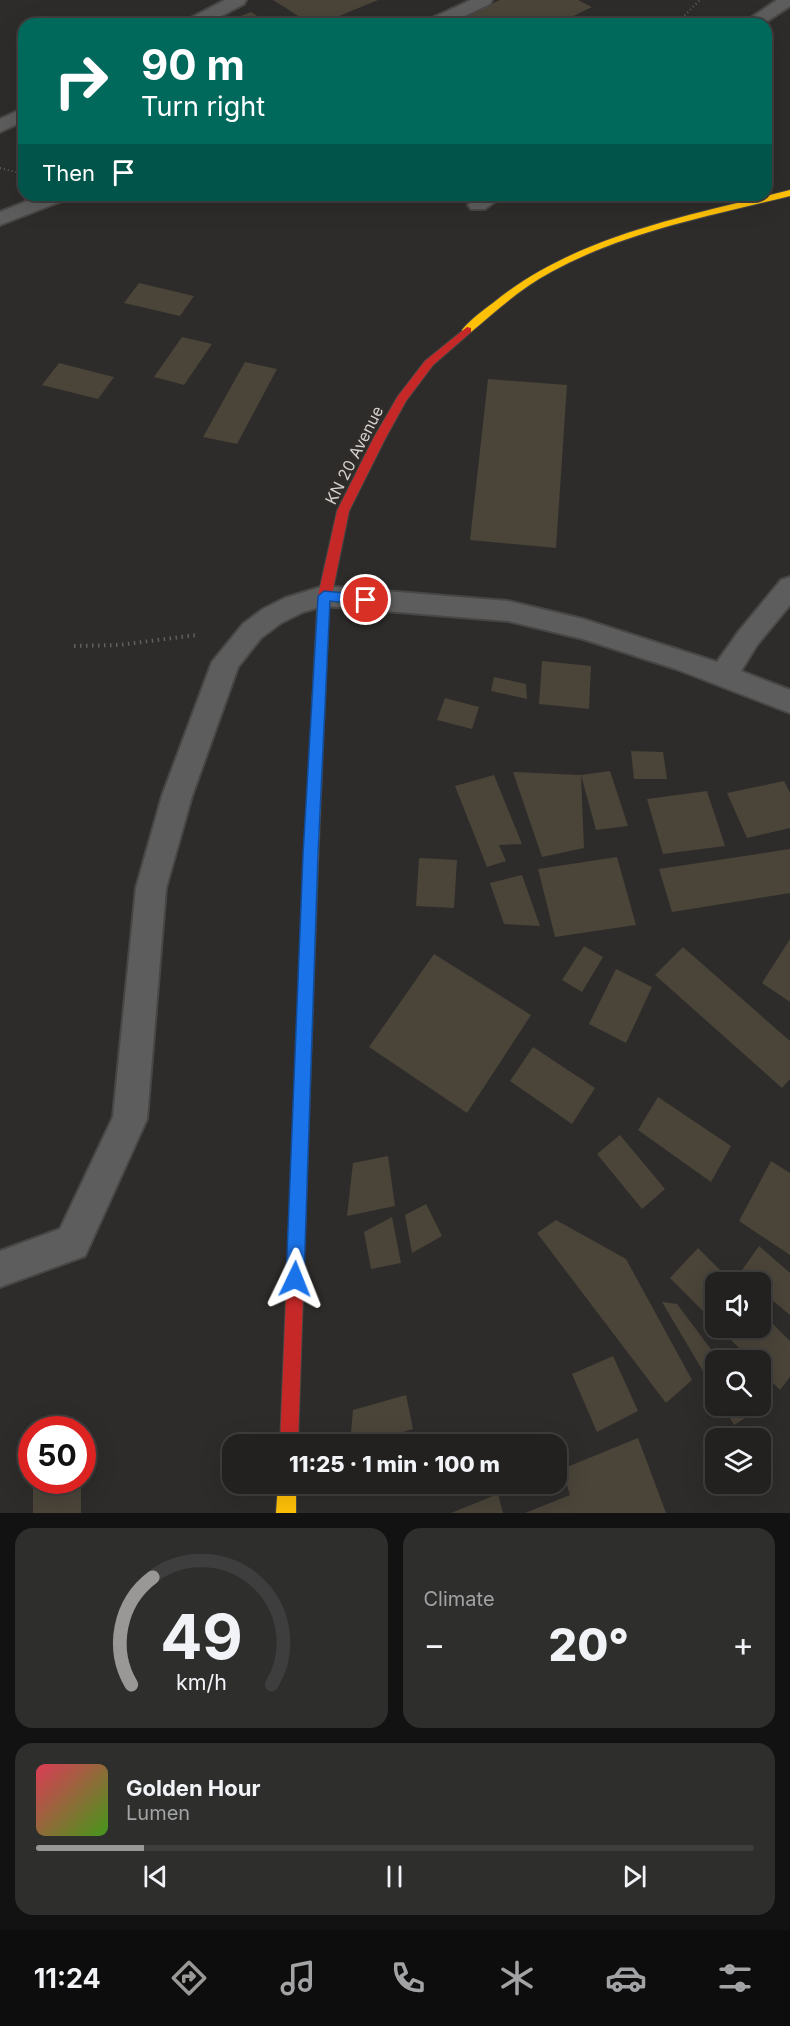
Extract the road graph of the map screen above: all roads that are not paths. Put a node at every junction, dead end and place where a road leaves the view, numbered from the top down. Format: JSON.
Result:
{"nodes":[{"id":1,"x":238,"y":0,"type":"edge"},
{"id":2,"x":484,"y":0,"type":"edge"},
{"id":3,"x":788,"y":0,"type":"edge"},
{"id":4,"x":204,"y":18,"type":"edge"},
{"id":5,"x":446,"y":18,"type":"edge"},
{"id":6,"x":760,"y":18,"type":"edge"},
{"id":7,"x":18,"y":117,"type":"edge"},
{"id":8,"x":0,"y":126,"type":"edge"},
{"id":9,"x":790,"y":193,"type":"edge"},
{"id":10,"x":772,"y":198,"type":"edge"},
{"id":11,"x":45,"y":201,"type":"edge"},
{"id":12,"x":758,"y":201,"type":"edge"},
{"id":13,"x":0,"y":219,"type":"edge"},
{"id":14,"x":790,"y":587,"type":"edge"},
{"id":15,"x":324,"y":596,"type":"junction"},
{"id":16,"x":723,"y":676,"type":"junction"},
{"id":17,"x":790,"y":702,"type":"edge"},
{"id":18,"x":0,"y":1269,"type":"edge"},
{"id":19,"x":289,"y":1434,"type":"edge"},
{"id":20,"x":287,"y":1494,"type":"edge"},
{"id":21,"x":286,"y":1513,"type":"edge"}],
"edges":[{"from":1,"to":4,"type":"lane"},
{"from":2,"to":5,"type":"lane"},
{"from":3,"to":6,"type":"lane"},
{"from":7,"to":8,"type":"lane"},
{"from":9,"to":10,"type":"main road","name":"KN 20 Avenue"},
{"from":11,"to":13,"type":"lane"},
{"from":12,"to":15,"type":"main road","name":"KN 20 Avenue"},
{"from":14,"to":16,"type":"lane"},
{"from":15,"to":16,"type":"lane"},
{"from":15,"to":18,"type":"lane"},
{"from":15,"to":19,"type":"main road","name":"KN 20 Avenue"},
{"from":16,"to":17,"type":"lane"},
{"from":20,"to":21,"type":"main road"}]}
